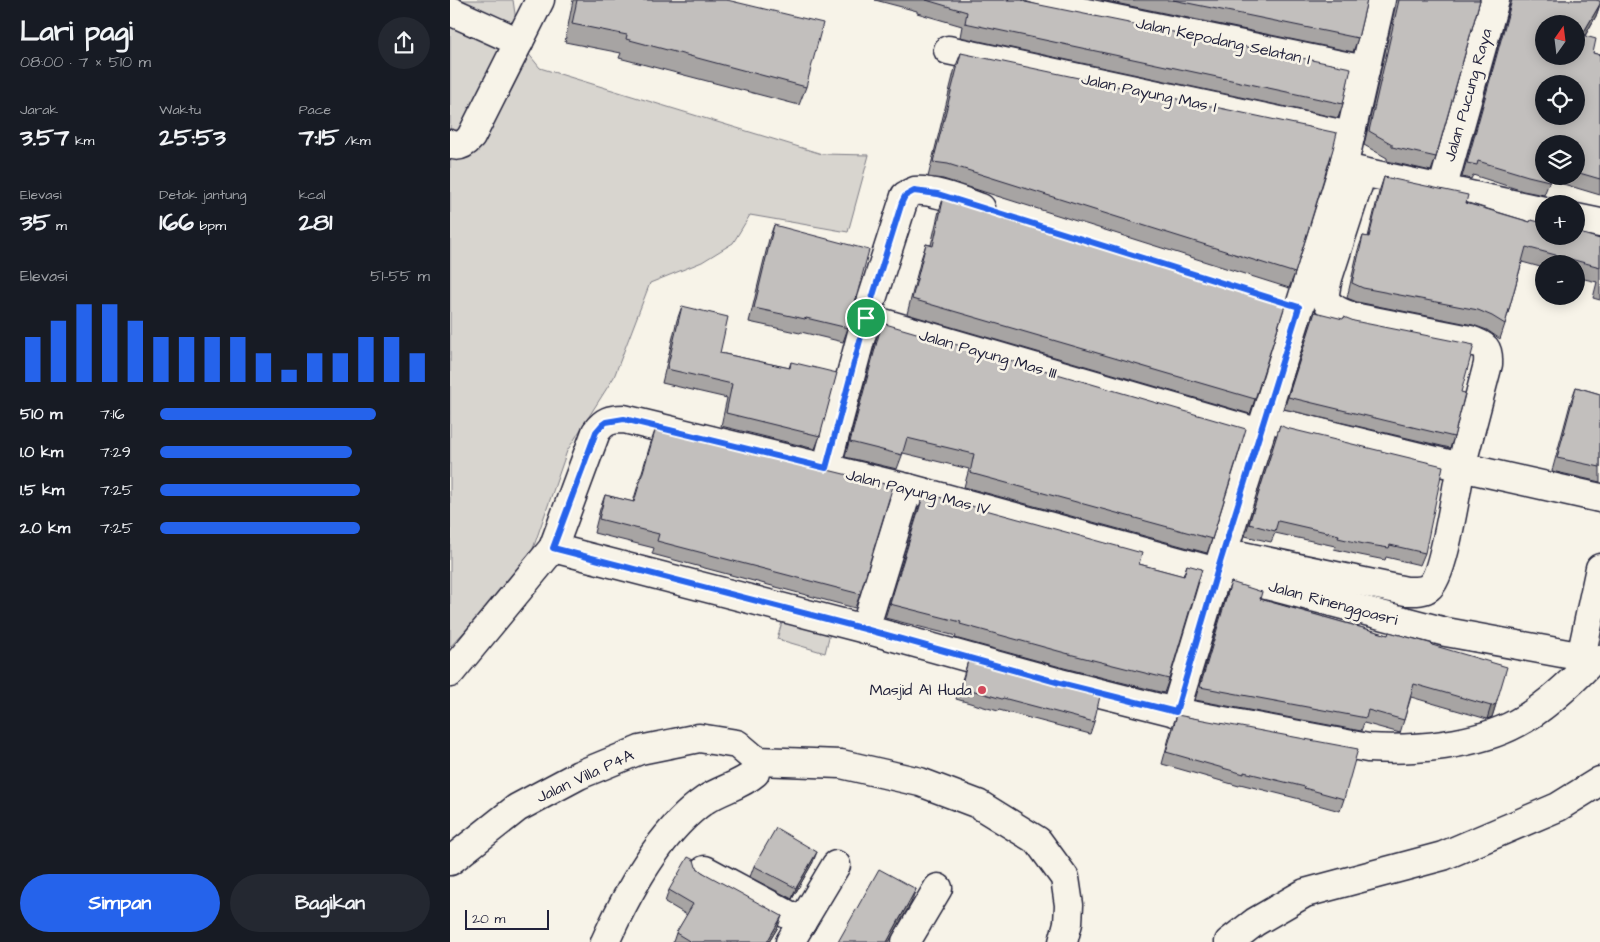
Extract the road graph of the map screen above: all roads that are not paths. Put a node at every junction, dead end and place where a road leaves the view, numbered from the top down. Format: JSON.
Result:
{"nodes":[{"id":1,"x":540,"y":0,"type":"edge"},
{"id":2,"x":1023,"y":0,"type":"edge"},
{"id":3,"x":1381,"y":0,"type":"edge"},
{"id":4,"x":1495,"y":0,"type":"edge"},
{"id":5,"x":450,"y":11,"type":"edge"},
{"id":6,"x":519,"y":42,"type":"junction"},
{"id":7,"x":948,"y":50,"type":"dead end"},
{"id":8,"x":1365,"y":70,"type":"junction"},
{"id":9,"x":1350,"y":136,"type":"junction"},
{"id":10,"x":450,"y":144,"type":"edge"},
{"id":11,"x":1352,"y":170,"type":"junction"},
{"id":12,"x":1442,"y":190,"type":"junction"},
{"id":13,"x":1535,"y":209,"type":"edge"},
{"id":14,"x":1005,"y":215,"type":"edge"},
{"id":15,"x":1585,"y":220,"type":"edge"},
{"id":16,"x":1600,"y":223,"type":"edge"},
{"id":17,"x":866,"y":318,"type":"junction"},
{"id":18,"x":1272,"y":428,"type":"junction"},
{"id":19,"x":1461,"y":467,"type":"junction"},
{"id":20,"x":826,"y":468,"type":"junction"},
{"id":21,"x":908,"y":488,"type":"junction"},
{"id":22,"x":1600,"y":498,"type":"edge"},
{"id":23,"x":553,"y":548,"type":"junction"},
{"id":24,"x":1242,"y":556,"type":"dead end"},
{"id":25,"x":1600,"y":568,"type":"edge"},
{"id":26,"x":1217,"y":572,"type":"junction"},
{"id":27,"x":865,"y":629,"type":"junction"},
{"id":28,"x":1591,"y":659,"type":"edge"},
{"id":29,"x":450,"y":673,"type":"edge"},
{"id":30,"x":1176,"y":712,"type":"junction"},
{"id":31,"x":757,"y":761,"type":"junction"},
{"id":32,"x":1600,"y":781,"type":"edge"},
{"id":33,"x":450,"y":861,"type":"edge"},
{"id":34,"x":836,"y":865,"type":"dead end"},
{"id":35,"x":706,"y":870,"type":"dead end"},
{"id":36,"x":938,"y":888,"type":"dead end"},
{"id":37,"x":796,"y":932,"type":"edge"},
{"id":38,"x":605,"y":942,"type":"edge"},
{"id":39,"x":906,"y":942,"type":"edge"},
{"id":40,"x":1063,"y":942,"type":"edge"},
{"id":41,"x":1229,"y":942,"type":"edge"}],
"edges":[{"from":1,"to":6,"type":"street"},
{"from":2,"to":8,"type":"street","name":"Jalan Kepodang Selatan I"},
{"from":3,"to":8,"type":"street"},
{"from":4,"to":12,"type":"street","name":"Jalan Pucung Raya"},
{"from":5,"to":6,"type":"street"},
{"from":6,"to":10,"type":"street"},
{"from":7,"to":9,"type":"street","name":"Jalan Payung Mas I"},
{"from":8,"to":9,"type":"street"},
{"from":9,"to":11,"type":"street"},
{"from":11,"to":12,"type":"street"},
{"from":11,"to":18,"type":"street"},
{"from":11,"to":19,"type":"street"},
{"from":12,"to":13,"type":"street"},
{"from":14,"to":17,"type":"street"},
{"from":15,"to":16,"type":"street"},
{"from":17,"to":18,"type":"street","name":"Jalan Payung Mas III"},
{"from":17,"to":20,"type":"street"},
{"from":18,"to":19,"type":"street","name":"Jalan Payung Mas III"},
{"from":18,"to":26,"type":"street"},
{"from":19,"to":22,"type":"street","name":"Jalan Payung Mas III"},
{"from":19,"to":24,"type":"street"},
{"from":20,"to":21,"type":"street","name":"Jalan Payung Mas IV"},
{"from":20,"to":23,"type":"street","name":"Jalan Payung Mas IV"},
{"from":21,"to":26,"type":"street","name":"Jalan Payung Mas IV"},
{"from":21,"to":27,"type":"street"},
{"from":23,"to":27,"type":"street"},
{"from":23,"to":29,"type":"street"},
{"from":25,"to":28,"type":"street"},
{"from":26,"to":28,"type":"street","name":"Jalan Rinenggoasri"},
{"from":26,"to":30,"type":"street"},
{"from":27,"to":30,"type":"street"},
{"from":28,"to":30,"type":"street"},
{"from":31,"to":33,"type":"street","name":"Jalan Villa P4A"},
{"from":31,"to":38,"type":"street"},
{"from":31,"to":40,"type":"street"},
{"from":32,"to":41,"type":"street"},
{"from":34,"to":37,"type":"street"},
{"from":35,"to":37,"type":"street"},
{"from":36,"to":39,"type":"street"}]}
